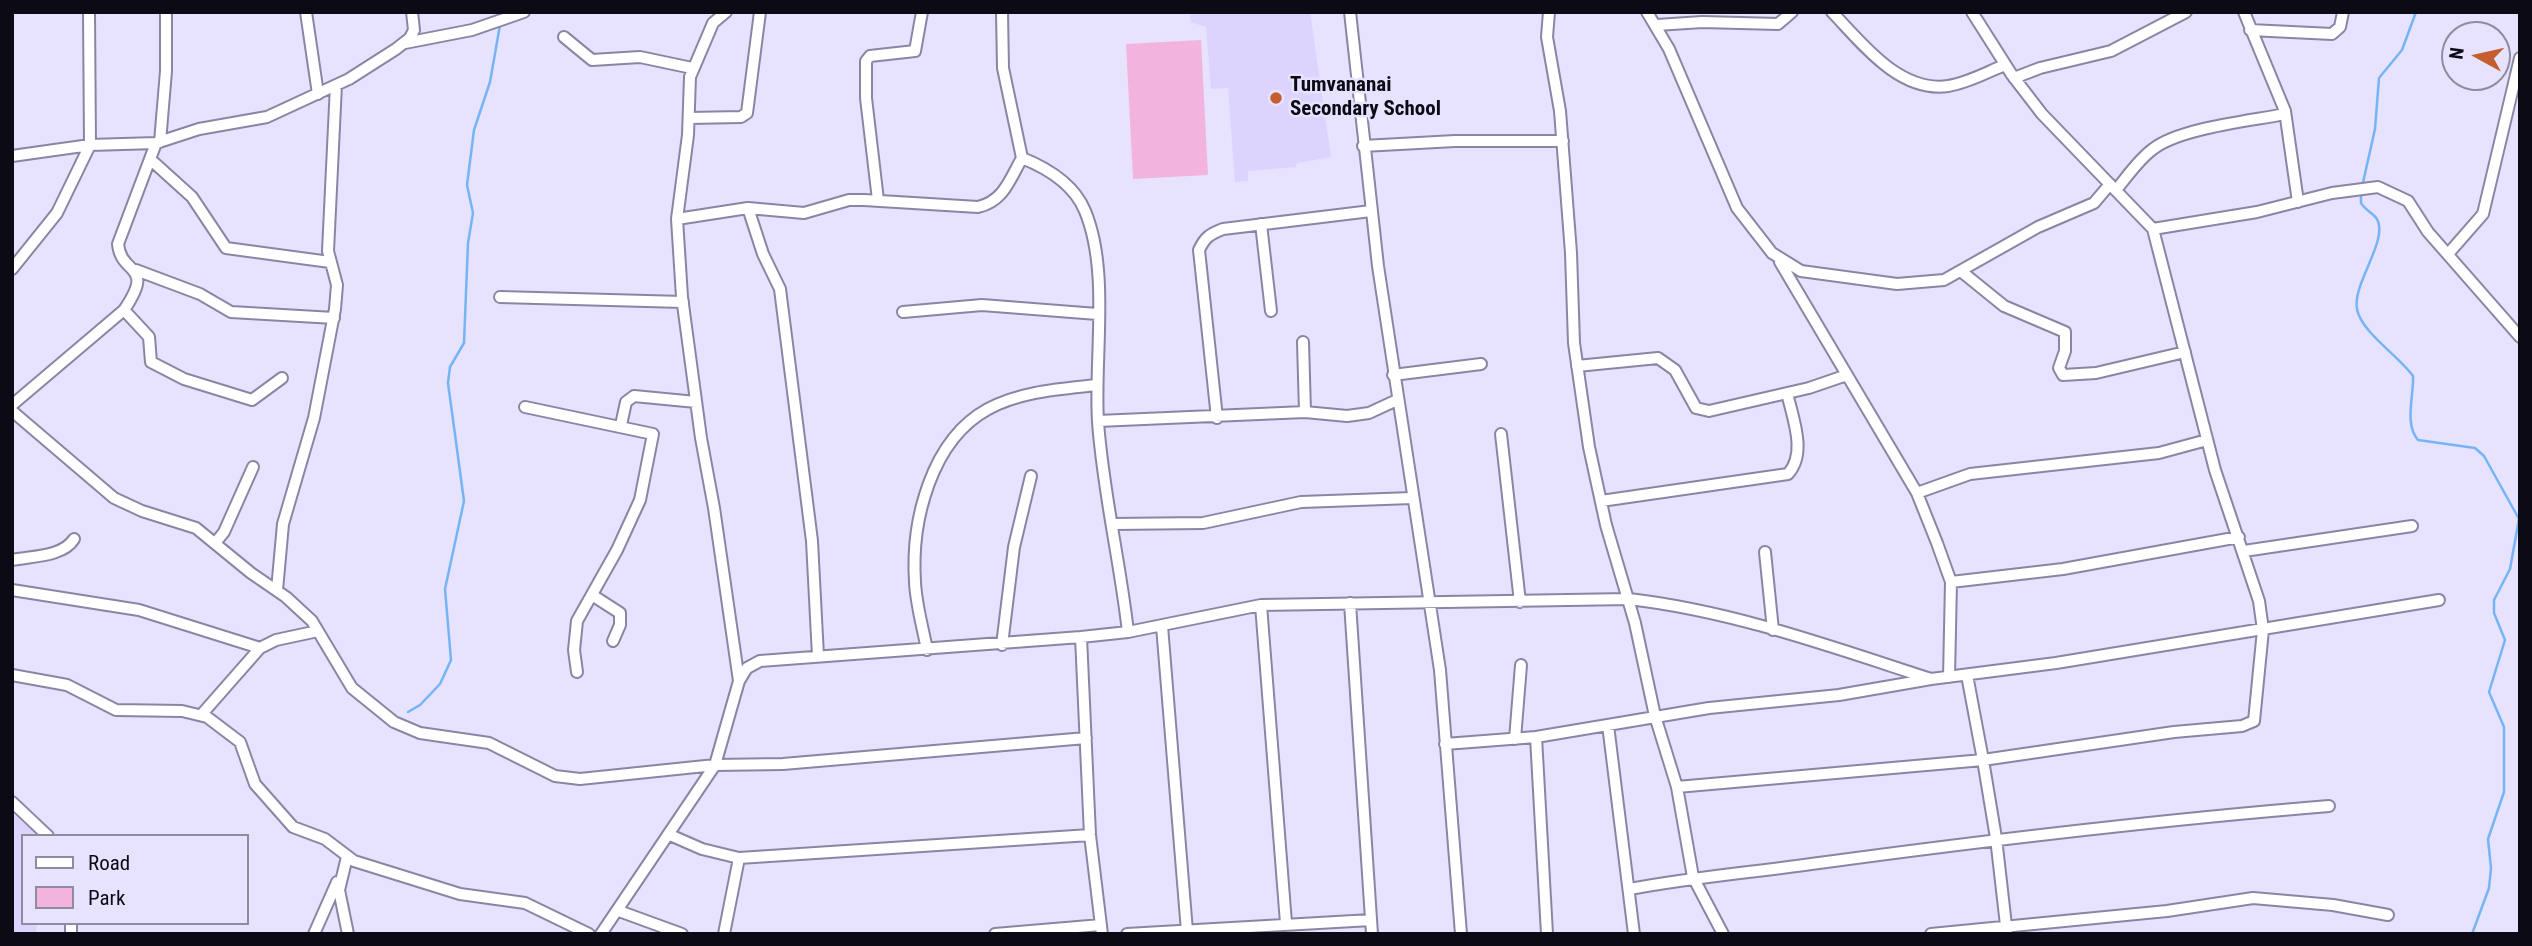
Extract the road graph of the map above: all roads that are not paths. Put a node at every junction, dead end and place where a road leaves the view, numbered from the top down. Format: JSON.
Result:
{"nodes":[{"id":1,"x":89,"y":12,"type":"edge"},
{"id":2,"x":166,"y":12,"type":"edge"},
{"id":3,"x":306,"y":12,"type":"edge"},
{"id":4,"x":412,"y":12,"type":"edge"},
{"id":5,"x":524,"y":12,"type":"edge"},
{"id":6,"x":726,"y":12,"type":"edge"},
{"id":7,"x":759,"y":12,"type":"edge"},
{"id":8,"x":922,"y":12,"type":"edge"},
{"id":9,"x":1002,"y":12,"type":"edge"},
{"id":10,"x":1350,"y":12,"type":"edge"},
{"id":11,"x":1549,"y":12,"type":"edge"},
{"id":12,"x":1647,"y":12,"type":"edge"},
{"id":13,"x":1792,"y":12,"type":"edge"},
{"id":14,"x":1832,"y":12,"type":"edge"},
{"id":15,"x":1972,"y":12,"type":"edge"},
{"id":16,"x":2186,"y":12,"type":"edge"},
{"id":17,"x":2244,"y":12,"type":"edge"},
{"id":18,"x":2343,"y":12,"type":"edge"},
{"id":19,"x":1657,"y":25,"type":"junction"},
{"id":20,"x":2250,"y":30,"type":"junction"},
{"id":21,"x":564,"y":37,"type":"dead end"},
{"id":22,"x":405,"y":43,"type":"junction"},
{"id":23,"x":2520,"y":58,"type":"edge"},
{"id":24,"x":2005,"y":65,"type":"junction"},
{"id":25,"x":692,"y":68,"type":"junction"},
{"id":26,"x":2014,"y":78,"type":"junction"},
{"id":27,"x":337,"y":85,"type":"junction"},
{"id":28,"x":318,"y":94,"type":"junction"},
{"id":29,"x":2285,"y":114,"type":"junction"},
{"id":30,"x":689,"y":118,"type":"junction"},
{"id":31,"x":1563,"y":141,"type":"junction"},
{"id":32,"x":158,"y":142,"type":"junction"},
{"id":33,"x":90,"y":145,"type":"junction"},
{"id":34,"x":1363,"y":146,"type":"junction"},
{"id":35,"x":12,"y":156,"type":"edge"},
{"id":36,"x":1022,"y":158,"type":"junction"},
{"id":37,"x":150,"y":159,"type":"junction"},
{"id":38,"x":2113,"y":187,"type":"junction"},
{"id":39,"x":878,"y":200,"type":"junction"},
{"id":40,"x":2298,"y":202,"type":"junction"},
{"id":41,"x":748,"y":208,"type":"junction"},
{"id":42,"x":1371,"y":211,"type":"junction"},
{"id":43,"x":677,"y":219,"type":"junction"},
{"id":44,"x":1261,"y":225,"type":"junction"},
{"id":45,"x":2153,"y":229,"type":"junction"},
{"id":46,"x":2448,"y":254,"type":"junction"},
{"id":47,"x":1780,"y":260,"type":"junction"},
{"id":48,"x":330,"y":262,"type":"junction"},
{"id":49,"x":12,"y":269,"type":"edge"},
{"id":50,"x":136,"y":270,"type":"junction"},
{"id":51,"x":1962,"y":272,"type":"junction"},
{"id":52,"x":500,"y":297,"type":"dead end"},
{"id":53,"x":683,"y":302,"type":"junction"},
{"id":54,"x":124,"y":310,"type":"junction"},
{"id":55,"x":1271,"y":311,"type":"dead end"},
{"id":56,"x":903,"y":312,"type":"dead end"},
{"id":57,"x":1097,"y":314,"type":"junction"},
{"id":58,"x":334,"y":318,"type":"junction"},
{"id":59,"x":2520,"y":337,"type":"edge"},
{"id":60,"x":1303,"y":342,"type":"dead end"},
{"id":61,"x":2185,"y":352,"type":"junction"},
{"id":62,"x":1481,"y":364,"type":"dead end"},
{"id":63,"x":1577,"y":366,"type":"junction"},
{"id":64,"x":1847,"y":375,"type":"junction"},
{"id":65,"x":1393,"y":376,"type":"junction"},
{"id":66,"x":282,"y":379,"type":"dead end"},
{"id":67,"x":1097,"y":385,"type":"junction"},
{"id":68,"x":1787,"y":393,"type":"junction"},
{"id":69,"x":1397,"y":400,"type":"junction"},
{"id":70,"x":696,"y":402,"type":"junction"},
{"id":71,"x":12,"y":405,"type":"edge"},
{"id":72,"x":525,"y":407,"type":"dead end"},
{"id":73,"x":12,"y":411,"type":"edge"},
{"id":74,"x":1305,"y":412,"type":"junction"},
{"id":75,"x":1217,"y":418,"type":"junction"},
{"id":76,"x":1098,"y":421,"type":"junction"},
{"id":77,"x":621,"y":425,"type":"junction"},
{"id":78,"x":1501,"y":434,"type":"dead end"},
{"id":79,"x":2207,"y":440,"type":"junction"},
{"id":80,"x":253,"y":467,"type":"dead end"},
{"id":81,"x":1031,"y":476,"type":"dead end"},
{"id":82,"x":1917,"y":493,"type":"junction"},
{"id":83,"x":1412,"y":498,"type":"junction"},
{"id":84,"x":1601,"y":501,"type":"junction"},
{"id":85,"x":1113,"y":524,"type":"junction"},
{"id":86,"x":2412,"y":526,"type":"dead end"},
{"id":87,"x":2239,"y":537,"type":"junction"},
{"id":88,"x":74,"y":539,"type":"dead end"},
{"id":89,"x":216,"y":542,"type":"junction"},
{"id":90,"x":2244,"y":551,"type":"junction"},
{"id":91,"x":1765,"y":552,"type":"dead end"},
{"id":92,"x":12,"y":559,"type":"edge"},
{"id":93,"x":1951,"y":582,"type":"junction"},
{"id":94,"x":12,"y":590,"type":"edge"},
{"id":95,"x":276,"y":590,"type":"junction"},
{"id":96,"x":592,"y":595,"type":"junction"},
{"id":97,"x":1629,"y":599,"type":"junction"},
{"id":98,"x":2439,"y":600,"type":"dead end"},
{"id":99,"x":1520,"y":601,"type":"junction"},
{"id":100,"x":1350,"y":603,"type":"junction"},
{"id":101,"x":1429,"y":604,"type":"junction"},
{"id":102,"x":1261,"y":605,"type":"junction"},
{"id":103,"x":1161,"y":626,"type":"junction"},
{"id":104,"x":1773,"y":630,"type":"junction"},
{"id":105,"x":2263,"y":630,"type":"junction"},
{"id":106,"x":318,"y":631,"type":"junction"},
{"id":107,"x":1128,"y":632,"type":"junction"},
{"id":108,"x":1081,"y":637,"type":"junction"},
{"id":109,"x":613,"y":642,"type":"dead end"},
{"id":110,"x":1002,"y":645,"type":"junction"},
{"id":111,"x":260,"y":648,"type":"junction"},
{"id":112,"x":927,"y":650,"type":"junction"},
{"id":113,"x":818,"y":656,"type":"junction"},
{"id":114,"x":1521,"y":665,"type":"dead end"},
{"id":115,"x":577,"y":672,"type":"dead end"},
{"id":116,"x":12,"y":675,"type":"edge"},
{"id":117,"x":1967,"y":675,"type":"junction"},
{"id":118,"x":1949,"y":677,"type":"junction"},
{"id":119,"x":1931,"y":679,"type":"junction"},
{"id":120,"x":739,"y":681,"type":"junction"},
{"id":121,"x":202,"y":714,"type":"junction"},
{"id":122,"x":1656,"y":716,"type":"junction"},
{"id":123,"x":1608,"y":725,"type":"junction"},
{"id":124,"x":1536,"y":737,"type":"junction"},
{"id":125,"x":1086,"y":738,"type":"junction"},
{"id":126,"x":1515,"y":739,"type":"junction"},
{"id":127,"x":1445,"y":744,"type":"junction"},
{"id":128,"x":1983,"y":760,"type":"junction"},
{"id":129,"x":715,"y":765,"type":"junction"},
{"id":130,"x":1677,"y":787,"type":"junction"},
{"id":131,"x":12,"y":802,"type":"edge"},
{"id":132,"x":2329,"y":806,"type":"dead end"},
{"id":133,"x":46,"y":834,"type":"edge"},
{"id":134,"x":670,"y":835,"type":"junction"},
{"id":135,"x":1090,"y":835,"type":"junction"},
{"id":136,"x":1996,"y":838,"type":"junction"},
{"id":137,"x":347,"y":858,"type":"junction"},
{"id":138,"x":739,"y":858,"type":"junction"},
{"id":139,"x":341,"y":875,"type":"junction"},
{"id":140,"x":1693,"y":877,"type":"junction"},
{"id":141,"x":1630,"y":888,"type":"junction"},
{"id":142,"x":619,"y":911,"type":"junction"},
{"id":143,"x":2388,"y":915,"type":"dead end"},
{"id":144,"x":1371,"y":920,"type":"junction"},
{"id":145,"x":1286,"y":923,"type":"junction"},
{"id":146,"x":1101,"y":929,"type":"edge"},
{"id":147,"x":2008,"y":930,"type":"edge"},
{"id":148,"x":1187,"y":931,"type":"junction"},
{"id":149,"x":314,"y":934,"type":"edge"},
{"id":150,"x":348,"y":934,"type":"edge"},
{"id":151,"x":589,"y":934,"type":"edge"},
{"id":152,"x":601,"y":934,"type":"edge"},
{"id":153,"x":682,"y":934,"type":"edge"},
{"id":154,"x":724,"y":934,"type":"edge"},
{"id":155,"x":995,"y":934,"type":"edge"},
{"id":156,"x":1127,"y":934,"type":"edge"},
{"id":157,"x":1372,"y":934,"type":"edge"},
{"id":158,"x":1461,"y":934,"type":"edge"},
{"id":159,"x":1548,"y":934,"type":"edge"},
{"id":160,"x":1634,"y":934,"type":"edge"},
{"id":161,"x":1723,"y":934,"type":"edge"},
{"id":162,"x":1931,"y":934,"type":"edge"}],
"edges":[{"from":1,"to":33,"type":"street"},
{"from":2,"to":32,"type":"street"},
{"from":3,"to":28,"type":"street"},
{"from":4,"to":22,"type":"street"},
{"from":5,"to":22,"type":"street"},
{"from":6,"to":25,"type":"street"},
{"from":7,"to":30,"type":"street"},
{"from":8,"to":39,"type":"street"},
{"from":9,"to":36,"type":"street"},
{"from":10,"to":34,"type":"street"},
{"from":11,"to":31,"type":"street"},
{"from":12,"to":19,"type":"street"},
{"from":13,"to":19,"type":"street"},
{"from":14,"to":24,"type":"street"},
{"from":15,"to":24,"type":"street"},
{"from":16,"to":26,"type":"street"},
{"from":17,"to":20,"type":"street"},
{"from":18,"to":20,"type":"street"},
{"from":19,"to":47,"type":"street"},
{"from":20,"to":29,"type":"street"},
{"from":21,"to":25,"type":"street"},
{"from":22,"to":27,"type":"street"},
{"from":23,"to":46,"type":"street"},
{"from":24,"to":26,"type":"street"},
{"from":25,"to":30,"type":"street"},
{"from":26,"to":38,"type":"street"},
{"from":27,"to":28,"type":"street"},
{"from":27,"to":48,"type":"street"},
{"from":28,"to":32,"type":"street"},
{"from":29,"to":38,"type":"street"},
{"from":29,"to":40,"type":"street"},
{"from":30,"to":43,"type":"street"},
{"from":31,"to":34,"type":"street"},
{"from":31,"to":63,"type":"street"},
{"from":32,"to":33,"type":"street"},
{"from":32,"to":37,"type":"street"},
{"from":33,"to":35,"type":"street"},
{"from":33,"to":49,"type":"street"},
{"from":34,"to":42,"type":"street"},
{"from":36,"to":39,"type":"street"},
{"from":36,"to":57,"type":"street"},
{"from":37,"to":48,"type":"street"},
{"from":37,"to":50,"type":"street"},
{"from":38,"to":45,"type":"street"},
{"from":38,"to":51,"type":"street"},
{"from":39,"to":41,"type":"street"},
{"from":40,"to":45,"type":"street"},
{"from":40,"to":46,"type":"street"},
{"from":41,"to":43,"type":"street"},
{"from":41,"to":113,"type":"street"},
{"from":42,"to":44,"type":"street"},
{"from":42,"to":65,"type":"street"},
{"from":43,"to":53,"type":"street"},
{"from":44,"to":55,"type":"street"},
{"from":44,"to":75,"type":"street"},
{"from":45,"to":61,"type":"street"},
{"from":46,"to":59,"type":"street"},
{"from":47,"to":51,"type":"street"},
{"from":47,"to":64,"type":"street"},
{"from":48,"to":58,"type":"street"},
{"from":50,"to":54,"type":"street"},
{"from":50,"to":58,"type":"street"},
{"from":51,"to":61,"type":"street"},
{"from":52,"to":53,"type":"street"},
{"from":53,"to":70,"type":"street"},
{"from":54,"to":66,"type":"street"},
{"from":54,"to":71,"type":"street"},
{"from":56,"to":57,"type":"street"},
{"from":57,"to":67,"type":"street"},
{"from":58,"to":95,"type":"street"},
{"from":60,"to":74,"type":"street"},
{"from":61,"to":79,"type":"street"},
{"from":62,"to":65,"type":"street"},
{"from":63,"to":68,"type":"street"},
{"from":63,"to":84,"type":"street"},
{"from":64,"to":68,"type":"street"},
{"from":64,"to":82,"type":"street"},
{"from":65,"to":69,"type":"street"},
{"from":67,"to":76,"type":"street"},
{"from":67,"to":112,"type":"street"},
{"from":68,"to":84,"type":"street"},
{"from":69,"to":74,"type":"street"},
{"from":69,"to":83,"type":"street"},
{"from":70,"to":77,"type":"street"},
{"from":70,"to":120,"type":"street"},
{"from":72,"to":77,"type":"street"},
{"from":73,"to":89,"type":"street"},
{"from":74,"to":75,"type":"street"},
{"from":75,"to":76,"type":"street"},
{"from":76,"to":85,"type":"street"},
{"from":77,"to":96,"type":"street"},
{"from":78,"to":99,"type":"street"},
{"from":79,"to":82,"type":"street"},
{"from":79,"to":87,"type":"street"},
{"from":80,"to":89,"type":"street"},
{"from":81,"to":110,"type":"street"},
{"from":82,"to":93,"type":"street"},
{"from":83,"to":85,"type":"street"},
{"from":83,"to":101,"type":"street"},
{"from":84,"to":97,"type":"street"},
{"from":85,"to":107,"type":"street"},
{"from":86,"to":90,"type":"street"},
{"from":87,"to":90,"type":"street"},
{"from":87,"to":93,"type":"street"},
{"from":88,"to":92,"type":"street"},
{"from":89,"to":95,"type":"street"},
{"from":90,"to":105,"type":"street"},
{"from":91,"to":104,"type":"street"},
{"from":93,"to":118,"type":"street"},
{"from":94,"to":111,"type":"street"},
{"from":95,"to":106,"type":"street"},
{"from":96,"to":109,"type":"street"},
{"from":96,"to":115,"type":"street"},
{"from":97,"to":99,"type":"street"},
{"from":97,"to":104,"type":"street"},
{"from":97,"to":122,"type":"street"},
{"from":98,"to":105,"type":"street"},
{"from":99,"to":101,"type":"street"},
{"from":100,"to":101,"type":"street"},
{"from":100,"to":102,"type":"street"},
{"from":100,"to":144,"type":"street"},
{"from":101,"to":127,"type":"street"},
{"from":102,"to":103,"type":"street"},
{"from":102,"to":145,"type":"street"},
{"from":103,"to":107,"type":"street"},
{"from":103,"to":148,"type":"street"},
{"from":104,"to":119,"type":"street"},
{"from":105,"to":117,"type":"street"},
{"from":105,"to":128,"type":"street"},
{"from":106,"to":111,"type":"street"},
{"from":106,"to":129,"type":"street"},
{"from":107,"to":108,"type":"street"},
{"from":108,"to":110,"type":"street"},
{"from":108,"to":125,"type":"street"},
{"from":110,"to":112,"type":"street"},
{"from":111,"to":121,"type":"street"},
{"from":112,"to":113,"type":"street"},
{"from":113,"to":120,"type":"street"},
{"from":114,"to":126,"type":"street"},
{"from":116,"to":121,"type":"street"},
{"from":117,"to":118,"type":"street"},
{"from":117,"to":128,"type":"street"},
{"from":118,"to":119,"type":"street"},
{"from":119,"to":122,"type":"street"},
{"from":120,"to":129,"type":"street"},
{"from":121,"to":137,"type":"street"},
{"from":122,"to":123,"type":"street"},
{"from":122,"to":130,"type":"street"},
{"from":123,"to":124,"type":"street"},
{"from":123,"to":141,"type":"street"},
{"from":124,"to":126,"type":"street"},
{"from":124,"to":159,"type":"street"},
{"from":125,"to":129,"type":"street"},
{"from":125,"to":135,"type":"street"},
{"from":126,"to":127,"type":"street"},
{"from":127,"to":158,"type":"street"},
{"from":128,"to":130,"type":"street"},
{"from":128,"to":136,"type":"street"},
{"from":129,"to":134,"type":"street"},
{"from":130,"to":140,"type":"street"},
{"from":131,"to":133,"type":"street"},
{"from":132,"to":136,"type":"street"},
{"from":134,"to":138,"type":"street"},
{"from":134,"to":142,"type":"street"},
{"from":135,"to":138,"type":"street"},
{"from":135,"to":146,"type":"street"},
{"from":136,"to":140,"type":"street"},
{"from":136,"to":147,"type":"street"},
{"from":137,"to":139,"type":"street"},
{"from":137,"to":151,"type":"street"},
{"from":138,"to":154,"type":"street"},
{"from":139,"to":149,"type":"street"},
{"from":139,"to":150,"type":"street"},
{"from":140,"to":141,"type":"street"},
{"from":140,"to":161,"type":"street"},
{"from":141,"to":160,"type":"street"},
{"from":142,"to":152,"type":"street"},
{"from":142,"to":153,"type":"street"},
{"from":143,"to":147,"type":"street"},
{"from":144,"to":145,"type":"street"},
{"from":144,"to":157,"type":"street"},
{"from":145,"to":148,"type":"street"},
{"from":146,"to":155,"type":"street"},
{"from":147,"to":162,"type":"street"},
{"from":148,"to":156,"type":"street"}]}
